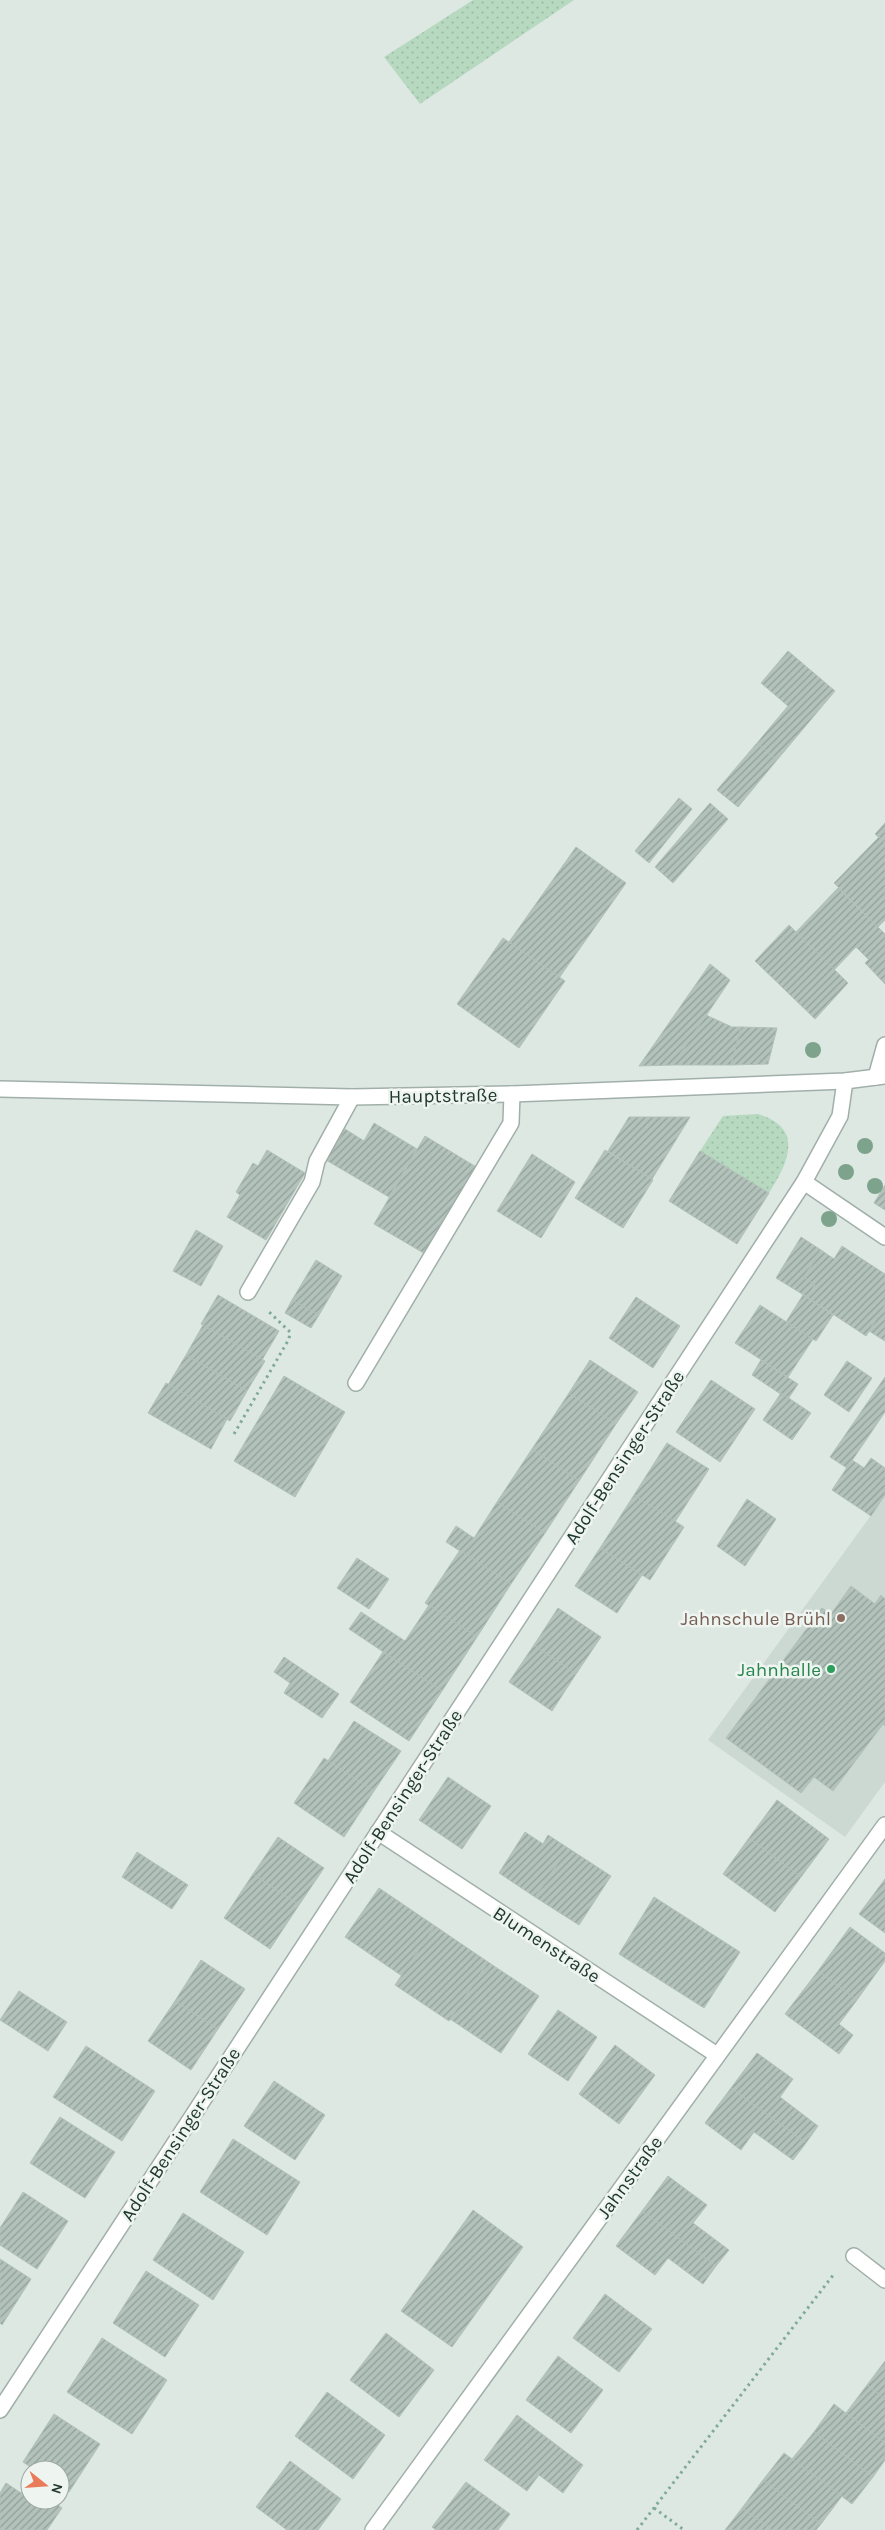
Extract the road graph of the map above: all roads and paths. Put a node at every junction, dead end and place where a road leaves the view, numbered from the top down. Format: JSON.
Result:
{"nodes":[{"id":1,"x":885,"y":1046,"type":"edge"},
{"id":2,"x":880,"y":1077,"type":"edge"},
{"id":3,"x":845,"y":1081,"type":"junction"},
{"id":4,"x":0,"y":1089,"type":"edge"},
{"id":5,"x":512,"y":1094,"type":"junction"},
{"id":6,"x":352,"y":1097,"type":"junction"},
{"id":7,"x":804,"y":1182,"type":"junction"},
{"id":8,"x":885,"y":1237,"type":"edge"},
{"id":9,"x":248,"y":1292,"type":"joint"},
{"id":10,"x":356,"y":1383,"type":"dead end"},
{"id":11,"x":234,"y":1434,"type":"dead end"},
{"id":12,"x":885,"y":1825,"type":"edge"},
{"id":13,"x":378,"y":1832,"type":"junction"},
{"id":14,"x":717,"y":2055,"type":"junction"},
{"id":15,"x":854,"y":2256,"type":"joint"},
{"id":16,"x":885,"y":2280,"type":"edge"},
{"id":17,"x":0,"y":2410,"type":"edge"},
{"id":18,"x":654,"y":2508,"type":"junction"},
{"id":19,"x":373,"y":2530,"type":"edge"},
{"id":20,"x":638,"y":2530,"type":"edge"},
{"id":21,"x":684,"y":2530,"type":"edge"}],
"edges":[{"from":1,"to":2,"type":"street"},
{"from":2,"to":3,"type":"street","name":"Hauptstraße"},
{"from":3,"to":5,"type":"street","name":"Hauptstraße"},
{"from":3,"to":7,"type":"street","name":"Adolf-Bensinger-Straße"},
{"from":4,"to":6,"type":"street","name":"Hauptstraße"},
{"from":5,"to":6,"type":"street","name":"Hauptstraße"},
{"from":5,"to":10,"type":"street"},
{"from":6,"to":9,"type":"street"},
{"from":7,"to":8,"type":"street"},
{"from":7,"to":13,"type":"street","name":"Adolf-Bensinger-Straße"},
{"from":9,"to":11,"type":"path"},
{"from":12,"to":14,"type":"street","name":"Jahnstraße"},
{"from":13,"to":14,"type":"street","name":"Blumenstraße"},
{"from":13,"to":17,"type":"street","name":"Adolf-Bensinger-Straße"},
{"from":14,"to":19,"type":"street","name":"Jahnstraße"},
{"from":15,"to":16,"type":"street"},
{"from":15,"to":18,"type":"path"},
{"from":18,"to":20,"type":"path"},
{"from":18,"to":21,"type":"path"}]}
